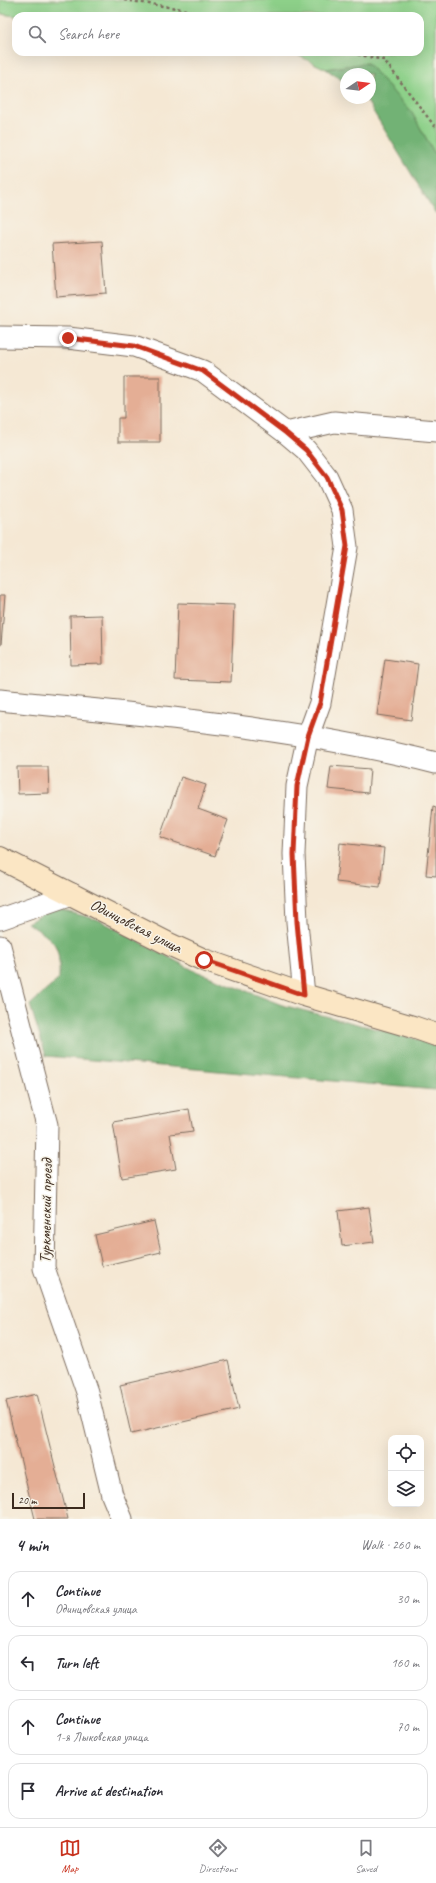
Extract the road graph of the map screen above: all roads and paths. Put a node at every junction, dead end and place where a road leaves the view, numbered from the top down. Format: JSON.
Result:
{"nodes":[{"id":1,"x":124,"y":0,"type":"edge"},
{"id":2,"x":193,"y":12,"type":"edge"},
{"id":3,"x":365,"y":56,"type":"edge"},
{"id":4,"x":436,"y":128,"type":"edge"},
{"id":5,"x":0,"y":336,"type":"edge"},
{"id":6,"x":436,"y":431,"type":"edge"},
{"id":7,"x":286,"y":433,"type":"junction"},
{"id":8,"x":0,"y":700,"type":"edge"},
{"id":9,"x":308,"y":736,"type":"junction"},
{"id":10,"x":436,"y":763,"type":"edge"},
{"id":11,"x":0,"y":858,"type":"edge"},
{"id":12,"x":72,"y":894,"type":"junction"},
{"id":13,"x":0,"y":919,"type":"edge"},
{"id":14,"x":0,"y":946,"type":"edge"},
{"id":15,"x":304,"y":995,"type":"junction"},
{"id":16,"x":436,"y":1035,"type":"edge"},
{"id":17,"x":122,"y":1519,"type":"edge"}],
"edges":[{"from":1,"to":2,"type":"path"},
{"from":3,"to":4,"type":"path"},
{"from":5,"to":7,"type":"street"},
{"from":6,"to":7,"type":"street"},
{"from":7,"to":9,"type":"street"},
{"from":8,"to":9,"type":"street"},
{"from":9,"to":10,"type":"street"},
{"from":9,"to":15,"type":"street"},
{"from":11,"to":12,"type":"street","name":"Одинцовская улица"},
{"from":12,"to":13,"type":"street"},
{"from":12,"to":15,"type":"street","name":"Одинцовская улица"},
{"from":14,"to":17,"type":"street","name":"Туркменский проезд"},
{"from":15,"to":16,"type":"street","name":"Одинцовская улица"}]}
